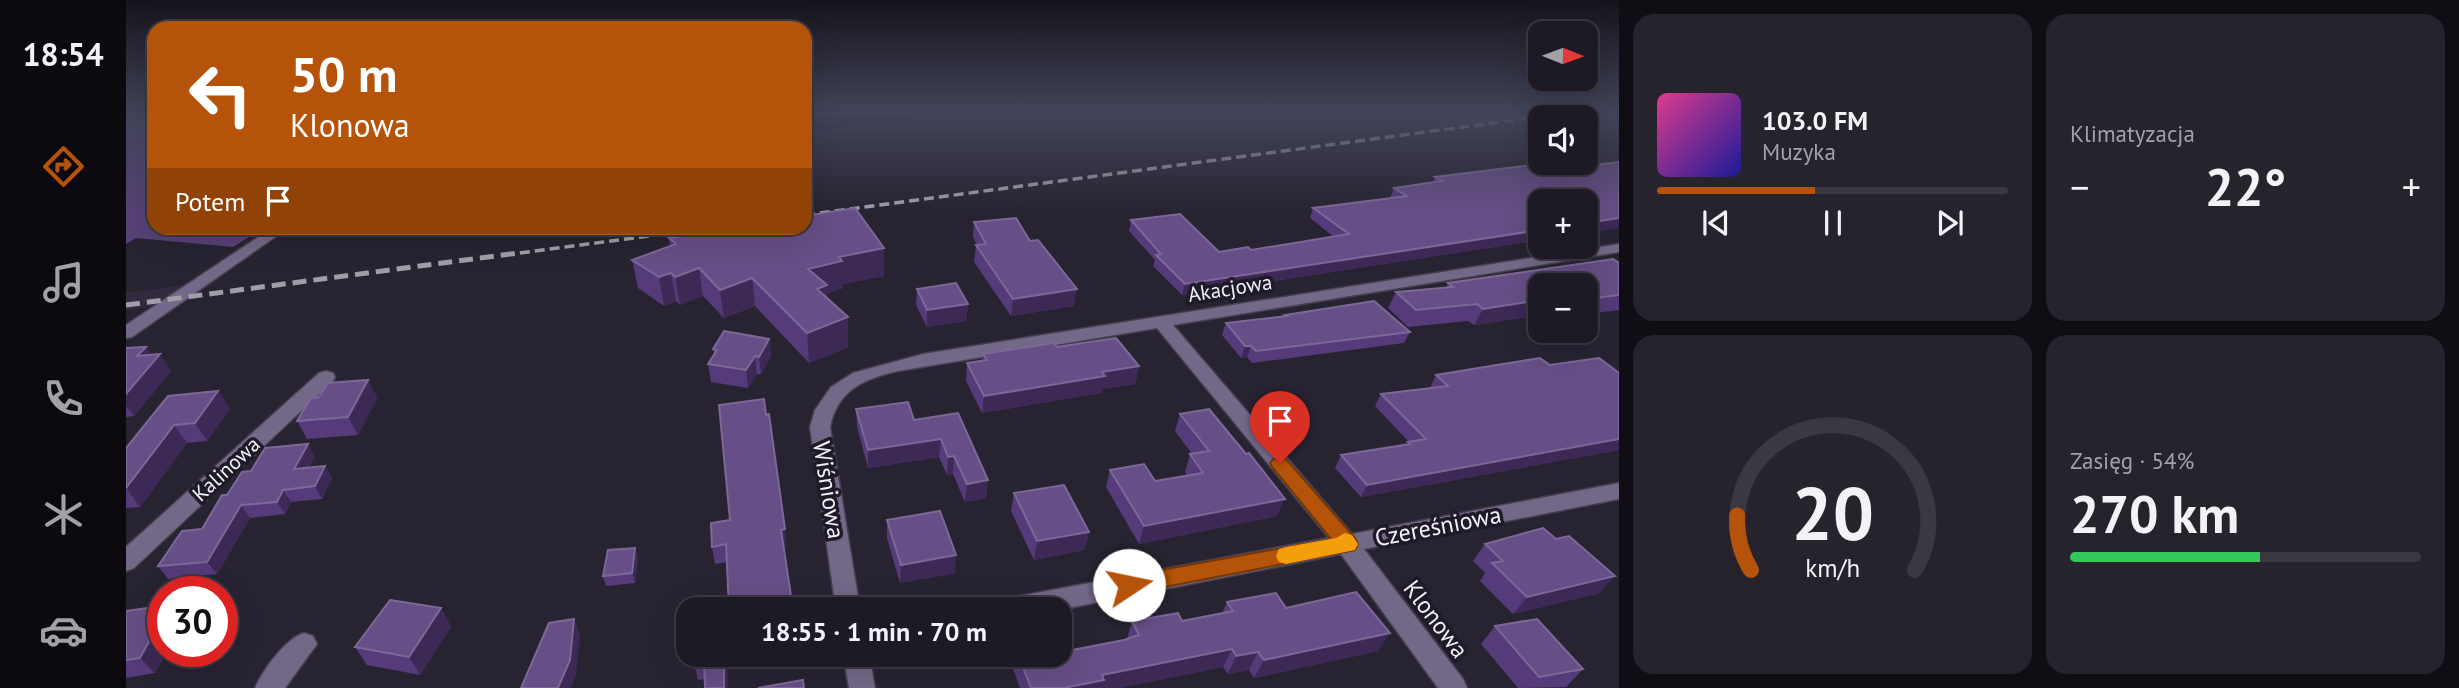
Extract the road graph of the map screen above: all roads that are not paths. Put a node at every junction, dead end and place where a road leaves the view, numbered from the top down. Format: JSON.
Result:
{"nodes":[{"id":1,"x":271,"y":235,"type":"edge"},
{"id":2,"x":1619,"y":248,"type":"edge"},
{"id":3,"x":1161,"y":322,"type":"junction"},
{"id":4,"x":126,"y":333,"type":"edge"},
{"id":5,"x":326,"y":377,"type":"dead end"},
{"id":6,"x":851,"y":381,"type":"joint"},
{"id":7,"x":1619,"y":491,"type":"edge"},
{"id":8,"x":1347,"y":544,"type":"junction"},
{"id":9,"x":126,"y":561,"type":"edge"},
{"id":10,"x":846,"y":597,"type":"edge"},
{"id":11,"x":1071,"y":597,"type":"edge"},
{"id":12,"x":304,"y":644,"type":"dead end"},
{"id":13,"x":858,"y":667,"type":"edge"},
{"id":14,"x":268,"y":688,"type":"edge"},
{"id":15,"x":862,"y":688,"type":"edge"},
{"id":16,"x":1454,"y":688,"type":"edge"}],
"edges":[{"from":1,"to":4,"type":"street"},
{"from":2,"to":3,"type":"street","name":"Akacjowa"},
{"from":3,"to":6,"type":"street","name":"Akacjowa"},
{"from":3,"to":8,"type":"street","name":"Klonowa"},
{"from":5,"to":9,"type":"street","name":"Kalinowa"},
{"from":6,"to":10,"type":"street","name":"Wiśniowa"},
{"from":7,"to":8,"type":"street","name":"Czereśniowa"},
{"from":8,"to":11,"type":"street","name":"Czereśniowa"},
{"from":8,"to":16,"type":"street","name":"Klonowa"},
{"from":12,"to":14,"type":"street"},
{"from":13,"to":15,"type":"street"}]}
